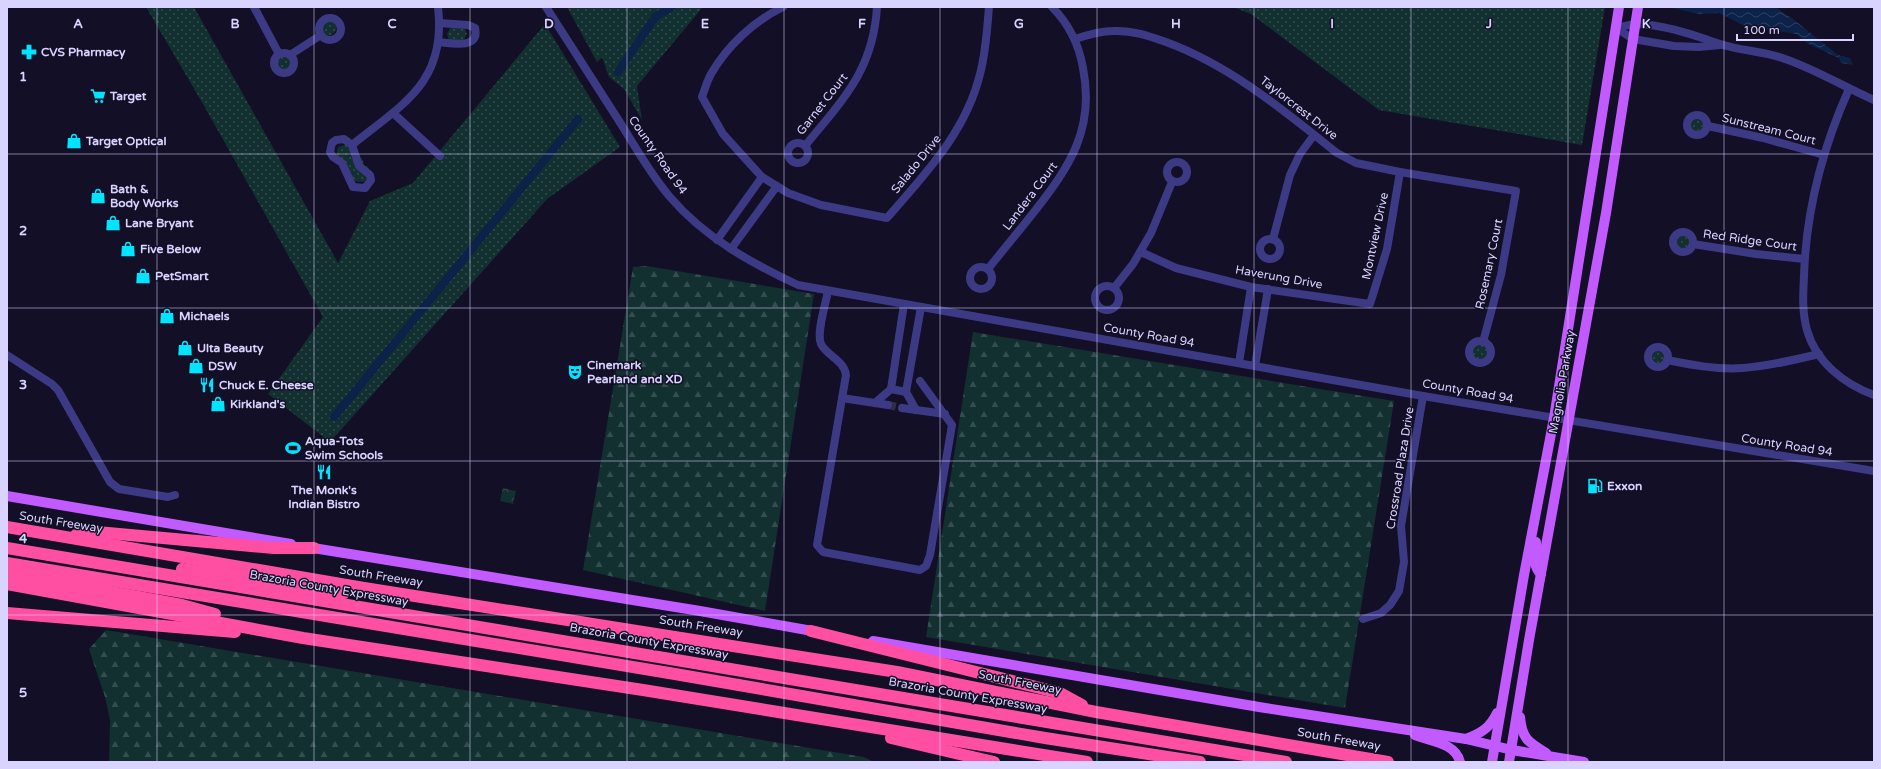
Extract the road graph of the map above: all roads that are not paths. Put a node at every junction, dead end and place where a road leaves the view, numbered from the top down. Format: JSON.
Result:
{"nodes":[{"id":1,"x":254,"y":7,"type":"edge"},
{"id":2,"x":438,"y":7,"type":"edge"},
{"id":3,"x":546,"y":7,"type":"edge"},
{"id":4,"x":782,"y":7,"type":"edge"},
{"id":5,"x":877,"y":7,"type":"edge"},
{"id":6,"x":990,"y":7,"type":"edge"},
{"id":7,"x":1052,"y":7,"type":"edge"},
{"id":8,"x":1620,"y":7,"type":"edge"},
{"id":9,"x":1638,"y":7,"type":"edge"},
{"id":10,"x":439,"y":23,"type":"junction"},
{"id":11,"x":1635,"y":24,"type":"junction"},
{"id":12,"x":1616,"y":28,"type":"junction"},
{"id":13,"x":321,"y":35,"type":"dead end"},
{"id":14,"x":1075,"y":39,"type":"junction"},
{"id":15,"x":1633,"y":39,"type":"junction"},
{"id":16,"x":438,"y":42,"type":"junction"},
{"id":17,"x":1721,"y":44,"type":"junction"},
{"id":18,"x":279,"y":54,"type":"junction"},
{"id":19,"x":290,"y":55,"type":"junction"},
{"id":20,"x":1849,"y":89,"type":"junction"},
{"id":21,"x":1874,"y":100,"type":"edge"},
{"id":22,"x":393,"y":113,"type":"junction"},
{"id":23,"x":1708,"y":126,"type":"dead end"},
{"id":24,"x":1314,"y":135,"type":"junction"},
{"id":25,"x":352,"y":145,"type":"junction"},
{"id":26,"x":805,"y":146,"type":"dead end"},
{"id":27,"x":1824,"y":155,"type":"junction"},
{"id":28,"x":440,"y":156,"type":"dead end"},
{"id":29,"x":1400,"y":172,"type":"junction"},
{"id":30,"x":762,"y":177,"type":"junction"},
{"id":31,"x":1172,"y":182,"type":"dead end"},
{"id":32,"x":777,"y":186,"type":"junction"},
{"id":33,"x":1516,"y":191,"type":"joint"},
{"id":34,"x":1585,"y":226,"type":"junction"},
{"id":35,"x":1603,"y":228,"type":"junction"},
{"id":36,"x":1273,"y":239,"type":"dead end"},
{"id":37,"x":717,"y":240,"type":"junction"},
{"id":38,"x":1693,"y":244,"type":"dead end"},
{"id":39,"x":731,"y":250,"type":"junction"},
{"id":40,"x":1141,"y":252,"type":"junction"},
{"id":41,"x":1804,"y":259,"type":"junction"},
{"id":42,"x":988,"y":269,"type":"dead end"},
{"id":43,"x":1251,"y":287,"type":"junction"},
{"id":44,"x":1114,"y":288,"type":"dead end"},
{"id":45,"x":1268,"y":289,"type":"junction"},
{"id":46,"x":828,"y":290,"type":"junction"},
{"id":47,"x":904,"y":304,"type":"junction"},
{"id":48,"x":1370,"y":304,"type":"joint"},
{"id":49,"x":921,"y":307,"type":"junction"},
{"id":50,"x":1483,"y":342,"type":"dead end"},
{"id":51,"x":1819,"y":354,"type":"junction"},
{"id":52,"x":7,"y":355,"type":"edge"},
{"id":53,"x":1667,"y":360,"type":"dead end"},
{"id":54,"x":1239,"y":363,"type":"junction"},
{"id":55,"x":1255,"y":366,"type":"junction"},
{"id":56,"x":920,"y":380,"type":"dead end"},
{"id":57,"x":891,"y":389,"type":"junction"},
{"id":58,"x":906,"y":392,"type":"junction"},
{"id":59,"x":1874,"y":395,"type":"edge"},
{"id":60,"x":1423,"y":396,"type":"junction"},
{"id":61,"x":842,"y":398,"type":"junction"},
{"id":62,"x":875,"y":403,"type":"junction"},
{"id":63,"x":888,"y":405,"type":"tunnel mouth"},
{"id":64,"x":902,"y":408,"type":"tunnel mouth"},
{"id":65,"x":916,"y":410,"type":"junction"},
{"id":66,"x":945,"y":414,"type":"junction"},
{"id":67,"x":1554,"y":418,"type":"junction"},
{"id":68,"x":1569,"y":420,"type":"junction"},
{"id":69,"x":1874,"y":471,"type":"edge"},
{"id":70,"x":175,"y":495,"type":"dead end"},
{"id":71,"x":7,"y":496,"type":"edge"},
{"id":72,"x":1535,"y":520,"type":"junction"},
{"id":73,"x":7,"y":527,"type":"edge"},
{"id":74,"x":64,"y":536,"type":"junction"},
{"id":75,"x":7,"y":548,"type":"edge"},
{"id":76,"x":314,"y":548,"type":"junction"},
{"id":77,"x":36,"y":553,"type":"junction"},
{"id":78,"x":7,"y":564,"type":"edge"},
{"id":79,"x":7,"y":573,"type":"edge"},
{"id":80,"x":1541,"y":574,"type":"junction"},
{"id":81,"x":7,"y":584,"type":"edge"},
{"id":82,"x":412,"y":596,"type":"junction"},
{"id":83,"x":7,"y":613,"type":"edge"},
{"id":84,"x":1363,"y":619,"type":"dead end"},
{"id":85,"x":811,"y":631,"type":"junction"},
{"id":86,"x":304,"y":638,"type":"junction"},
{"id":87,"x":1503,"y":700,"type":"junction"},
{"id":88,"x":1519,"y":702,"type":"junction"},
{"id":89,"x":761,"y":709,"type":"junction"},
{"id":90,"x":1096,"y":712,"type":"junction"},
{"id":91,"x":1400,"y":728,"type":"junction"},
{"id":92,"x":1466,"y":739,"type":"junction"},
{"id":93,"x":1494,"y":746,"type":"junction"},
{"id":94,"x":1512,"y":750,"type":"junction"},
{"id":95,"x":1551,"y":756,"type":"junction"},
{"id":96,"x":994,"y":762,"type":"edge"},
{"id":97,"x":1087,"y":762,"type":"edge"},
{"id":98,"x":1200,"y":762,"type":"edge"},
{"id":99,"x":1286,"y":762,"type":"edge"},
{"id":100,"x":1388,"y":762,"type":"edge"},
{"id":101,"x":1460,"y":762,"type":"edge"},
{"id":102,"x":1492,"y":762,"type":"edge"},
{"id":103,"x":1510,"y":762,"type":"edge"},
{"id":104,"x":1584,"y":762,"type":"edge"}],
"edges":[{"from":1,"to":18,"type":"street"},
{"from":2,"to":10,"type":"street"},
{"from":3,"to":37,"type":"street","name":"County Road 94"},
{"from":4,"to":30,"type":"street"},
{"from":5,"to":26,"type":"street","name":"Garnet Court"},
{"from":6,"to":32,"type":"street","name":"Salado Drive"},
{"from":7,"to":14,"type":"street","name":"Landera Court"},
{"from":8,"to":12,"type":"main road","name":"Magnolia Parkway"},
{"from":9,"to":11,"type":"main road","name":"Magnolia Parkway"},
{"from":10,"to":16,"type":"street"},
{"from":10,"to":16,"type":"street"},
{"from":11,"to":12,"type":"street"},
{"from":11,"to":15,"type":"main road","name":"Magnolia Parkway"},
{"from":11,"to":17,"type":"street"},
{"from":12,"to":15,"type":"street"},
{"from":12,"to":34,"type":"main road","name":"Magnolia Parkway"},
{"from":13,"to":19,"type":"street"},
{"from":14,"to":24,"type":"street","name":"Taylorcrest Drive"},
{"from":14,"to":42,"type":"street","name":"Landera Court"},
{"from":15,"to":17,"type":"street"},
{"from":15,"to":35,"type":"main road","name":"Magnolia Parkway"},
{"from":16,"to":22,"type":"street"},
{"from":17,"to":20,"type":"street"},
{"from":18,"to":19,"type":"street"},
{"from":18,"to":19,"type":"street"},
{"from":20,"to":21,"type":"street"},
{"from":20,"to":27,"type":"street"},
{"from":22,"to":25,"type":"street"},
{"from":22,"to":28,"type":"street"},
{"from":23,"to":27,"type":"street","name":"Sunstream Court"},
{"from":24,"to":29,"type":"street","name":"Taylorcrest Drive"},
{"from":24,"to":36,"type":"street"},
{"from":25,"to":25,"type":"street"},
{"from":27,"to":41,"type":"street"},
{"from":29,"to":33,"type":"street","name":"Taylorcrest Drive"},
{"from":29,"to":48,"type":"street","name":"Montview Drive"},
{"from":30,"to":32,"type":"street"},
{"from":30,"to":37,"type":"street"},
{"from":31,"to":40,"type":"street"},
{"from":32,"to":39,"type":"street"},
{"from":33,"to":50,"type":"street","name":"Rosemary Court"},
{"from":34,"to":35,"type":"main road"},
{"from":34,"to":67,"type":"main road","name":"Magnolia Parkway"},
{"from":35,"to":68,"type":"main road","name":"Magnolia Parkway"},
{"from":37,"to":39,"type":"street","name":"County Road 94"},
{"from":38,"to":41,"type":"street","name":"Red Ridge Court"},
{"from":39,"to":46,"type":"street","name":"County Road 94"},
{"from":40,"to":43,"type":"street","name":"Haverung Drive"},
{"from":40,"to":44,"type":"street"},
{"from":41,"to":51,"type":"street"},
{"from":43,"to":45,"type":"street","name":"Haverung Drive"},
{"from":43,"to":54,"type":"street"},
{"from":45,"to":48,"type":"street","name":"Haverung Drive"},
{"from":45,"to":55,"type":"street"},
{"from":46,"to":47,"type":"street","name":"County Road 94"},
{"from":46,"to":61,"type":"street"},
{"from":47,"to":49,"type":"street","name":"County Road 94"},
{"from":47,"to":57,"type":"street"},
{"from":49,"to":54,"type":"street","name":"County Road 94"},
{"from":49,"to":58,"type":"street"},
{"from":51,"to":53,"type":"street"},
{"from":51,"to":59,"type":"street"},
{"from":52,"to":70,"type":"street"},
{"from":54,"to":55,"type":"street","name":"County Road 94"},
{"from":55,"to":60,"type":"street","name":"County Road 94"},
{"from":56,"to":66,"type":"street"},
{"from":57,"to":58,"type":"street"},
{"from":57,"to":62,"type":"street"},
{"from":58,"to":65,"type":"street"},
{"from":60,"to":67,"type":"street","name":"County Road 94"},
{"from":60,"to":84,"type":"street","name":"Crossroad Plaza Drive"},
{"from":61,"to":62,"type":"street"},
{"from":61,"to":66,"type":"street"},
{"from":62,"to":63,"type":"street"},
{"from":64,"to":65,"type":"street"},
{"from":65,"to":66,"type":"street"},
{"from":67,"to":68,"type":"street","name":"County Road 94"},
{"from":67,"to":72,"type":"main road","name":"Magnolia Parkway"},
{"from":68,"to":69,"type":"street","name":"County Road 94"},
{"from":68,"to":80,"type":"main road","name":"Magnolia Parkway"},
{"from":71,"to":76,"type":"main road"},
{"from":72,"to":80,"type":"main road"},
{"from":72,"to":87,"type":"main road","name":"Magnolia Parkway"},
{"from":73,"to":74,"type":"highway","name":"South Freeway"},
{"from":74,"to":76,"type":"highway"},
{"from":74,"to":82,"type":"highway","name":"South Freeway"},
{"from":75,"to":77,"type":"highway","name":"Brazoria County Expressway"},
{"from":76,"to":85,"type":"main road"},
{"from":77,"to":82,"type":"highway"},
{"from":77,"to":99,"type":"highway","name":"Brazoria County Expressway"},
{"from":78,"to":98,"type":"highway"},
{"from":79,"to":86,"type":"highway"},
{"from":80,"to":88,"type":"main road","name":"Magnolia Parkway"},
{"from":81,"to":86,"type":"highway"},
{"from":82,"to":90,"type":"highway","name":"South Freeway"},
{"from":83,"to":86,"type":"highway"},
{"from":85,"to":90,"type":"highway"},
{"from":85,"to":91,"type":"main road"},
{"from":86,"to":89,"type":"highway"},
{"from":87,"to":92,"type":"main road"},
{"from":87,"to":93,"type":"main road","name":"Magnolia Parkway"},
{"from":88,"to":94,"type":"main road","name":"Magnolia Parkway"},
{"from":88,"to":95,"type":"main road"},
{"from":89,"to":96,"type":"highway"},
{"from":89,"to":97,"type":"highway"},
{"from":90,"to":100,"type":"highway","name":"South Freeway"},
{"from":91,"to":92,"type":"main road"},
{"from":91,"to":101,"type":"main road"},
{"from":92,"to":93,"type":"main road"},
{"from":93,"to":94,"type":"main road"},
{"from":93,"to":102,"type":"main road","name":"Magnolia Parkway"},
{"from":94,"to":95,"type":"main road"},
{"from":94,"to":103,"type":"main road","name":"Magnolia Parkway"},
{"from":95,"to":104,"type":"main road"}]}
